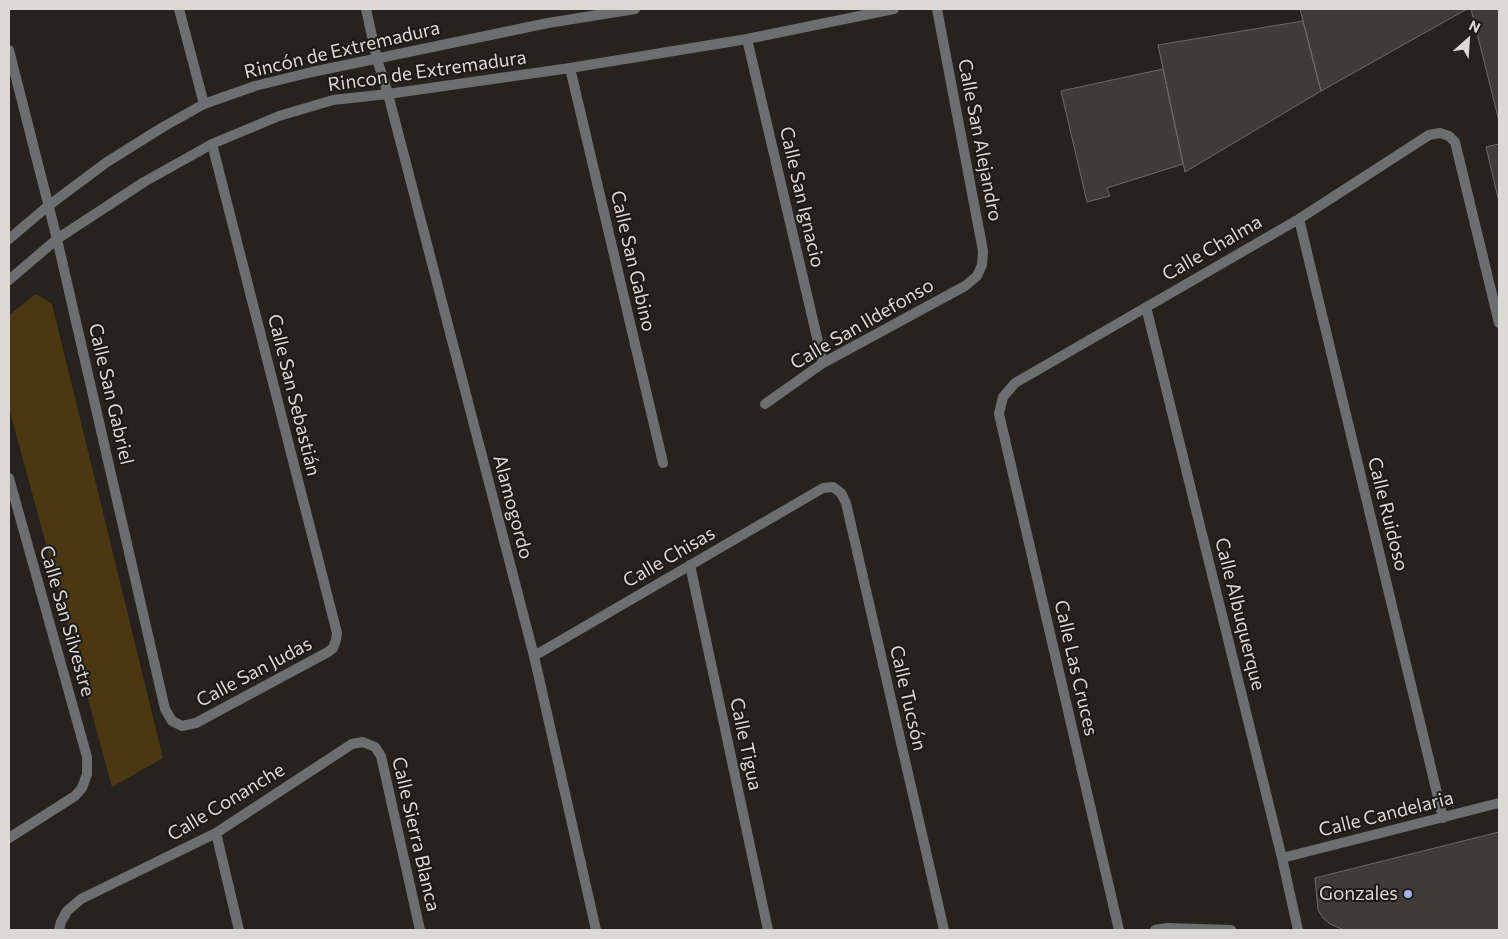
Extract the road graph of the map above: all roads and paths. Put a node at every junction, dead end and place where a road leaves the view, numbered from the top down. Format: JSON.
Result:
{"nodes":[{"id":1,"x":179,"y":9,"type":"edge"},
{"id":2,"x":366,"y":9,"type":"edge"},
{"id":3,"x":635,"y":9,"type":"edge"},
{"id":4,"x":894,"y":9,"type":"edge"},
{"id":5,"x":937,"y":9,"type":"edge"},
{"id":6,"x":747,"y":39,"type":"junction"},
{"id":7,"x":9,"y":50,"type":"edge"},
{"id":8,"x":377,"y":59,"type":"junction"},
{"id":9,"x":570,"y":68,"type":"junction"},
{"id":10,"x":388,"y":94,"type":"junction"},
{"id":11,"x":204,"y":104,"type":"junction"},
{"id":12,"x":212,"y":144,"type":"junction"},
{"id":13,"x":48,"y":206,"type":"junction"},
{"id":14,"x":1299,"y":219,"type":"junction"},
{"id":15,"x":9,"y":239,"type":"edge"},
{"id":16,"x":57,"y":239,"type":"junction"},
{"id":17,"x":977,"y":276,"type":"joint"},
{"id":18,"x":9,"y":280,"type":"edge"},
{"id":19,"x":1146,"y":307,"type":"junction"},
{"id":20,"x":1499,"y":323,"type":"edge"},
{"id":21,"x":823,"y":363,"type":"junction"},
{"id":22,"x":765,"y":404,"type":"dead end"},
{"id":23,"x":999,"y":414,"type":"joint"},
{"id":24,"x":663,"y":462,"type":"dead end"},
{"id":25,"x":9,"y":478,"type":"edge"},
{"id":26,"x":823,"y":488,"type":"joint"},
{"id":27,"x":690,"y":564,"type":"junction"},
{"id":28,"x":328,"y":652,"type":"joint"},
{"id":29,"x":534,"y":656,"type":"junction"},
{"id":30,"x":196,"y":722,"type":"joint"},
{"id":31,"x":376,"y":747,"type":"joint"},
{"id":32,"x":1499,"y":803,"type":"edge"},
{"id":33,"x":1443,"y":818,"type":"junction"},
{"id":34,"x":216,"y":833,"type":"junction"},
{"id":35,"x":9,"y":838,"type":"edge"},
{"id":36,"x":1282,"y":858,"type":"junction"},
{"id":37,"x":59,"y":930,"type":"edge"},
{"id":38,"x":239,"y":930,"type":"edge"},
{"id":39,"x":420,"y":930,"type":"edge"},
{"id":40,"x":596,"y":930,"type":"edge"},
{"id":41,"x":768,"y":930,"type":"edge"},
{"id":42,"x":944,"y":930,"type":"edge"},
{"id":43,"x":1119,"y":930,"type":"edge"},
{"id":44,"x":1155,"y":930,"type":"edge"},
{"id":45,"x":1231,"y":930,"type":"edge"},
{"id":46,"x":1298,"y":930,"type":"edge"}],
"edges":[{"from":1,"to":11,"type":"street"},
{"from":2,"to":8,"type":"street","name":"Alamogordo"},
{"from":3,"to":8,"type":"street","name":"Rincón de Extremadura"},
{"from":4,"to":6,"type":"street","name":"Rincon de Extremadura"},
{"from":5,"to":17,"type":"street","name":"Calle San Alejandro"},
{"from":6,"to":9,"type":"street","name":"Rincon de Extremadura"},
{"from":6,"to":21,"type":"street","name":"Calle San Ignacio"},
{"from":7,"to":13,"type":"street","name":"Calle San Gabriel"},
{"from":8,"to":10,"type":"street","name":"Alamogordo"},
{"from":8,"to":11,"type":"street","name":"Rincón de Extremadura"},
{"from":9,"to":10,"type":"street","name":"Rincon de Extremadura"},
{"from":9,"to":24,"type":"street","name":"Calle San Gabino"},
{"from":10,"to":12,"type":"street","name":"Rincon de Extremadura"},
{"from":10,"to":29,"type":"street","name":"Alamogordo"},
{"from":11,"to":13,"type":"street","name":"Rincón de Extremadura"},
{"from":12,"to":16,"type":"street","name":"Rincon de Extremadura"},
{"from":12,"to":28,"type":"street","name":"Calle San Sebastián"},
{"from":13,"to":15,"type":"street","name":"Rincón de Extremadura"},
{"from":13,"to":16,"type":"street","name":"Calle San Gabriel"},
{"from":14,"to":19,"type":"street","name":"Calle Chalma"},
{"from":14,"to":20,"type":"street","name":"Calle Chalma"},
{"from":14,"to":33,"type":"street","name":"Calle Ruidoso"},
{"from":16,"to":18,"type":"street","name":"Rincon de Extremadura"},
{"from":16,"to":30,"type":"street","name":"Calle San Gabriel"},
{"from":17,"to":21,"type":"street","name":"Calle San Ildefonso"},
{"from":19,"to":23,"type":"street","name":"Calle Chalma"},
{"from":19,"to":36,"type":"street","name":"Calle Albuquerque"},
{"from":21,"to":22,"type":"street","name":"Calle San Ildefonso"},
{"from":23,"to":43,"type":"street","name":"Calle Las Cruces"},
{"from":25,"to":35,"type":"street","name":"Calle San Silvestre"},
{"from":26,"to":27,"type":"street","name":"Calle Chisas"},
{"from":26,"to":42,"type":"street","name":"Calle Tucsón"},
{"from":27,"to":29,"type":"street","name":"Calle Chisas"},
{"from":27,"to":41,"type":"street","name":"Calle Tigua"},
{"from":28,"to":30,"type":"street","name":"Calle San Judas"},
{"from":29,"to":40,"type":"street","name":"Alamogordo"},
{"from":31,"to":34,"type":"street","name":"Calle Conanche"},
{"from":31,"to":39,"type":"street","name":"Calle Sierra Blanca"},
{"from":32,"to":33,"type":"street","name":"Calle Candelaria"},
{"from":33,"to":36,"type":"street","name":"Calle Candelaria"},
{"from":34,"to":37,"type":"street","name":"Calle Conanche"},
{"from":34,"to":38,"type":"street"},
{"from":36,"to":46,"type":"street","name":"Calle Albuquerque"},
{"from":44,"to":45,"type":"street"}]}
